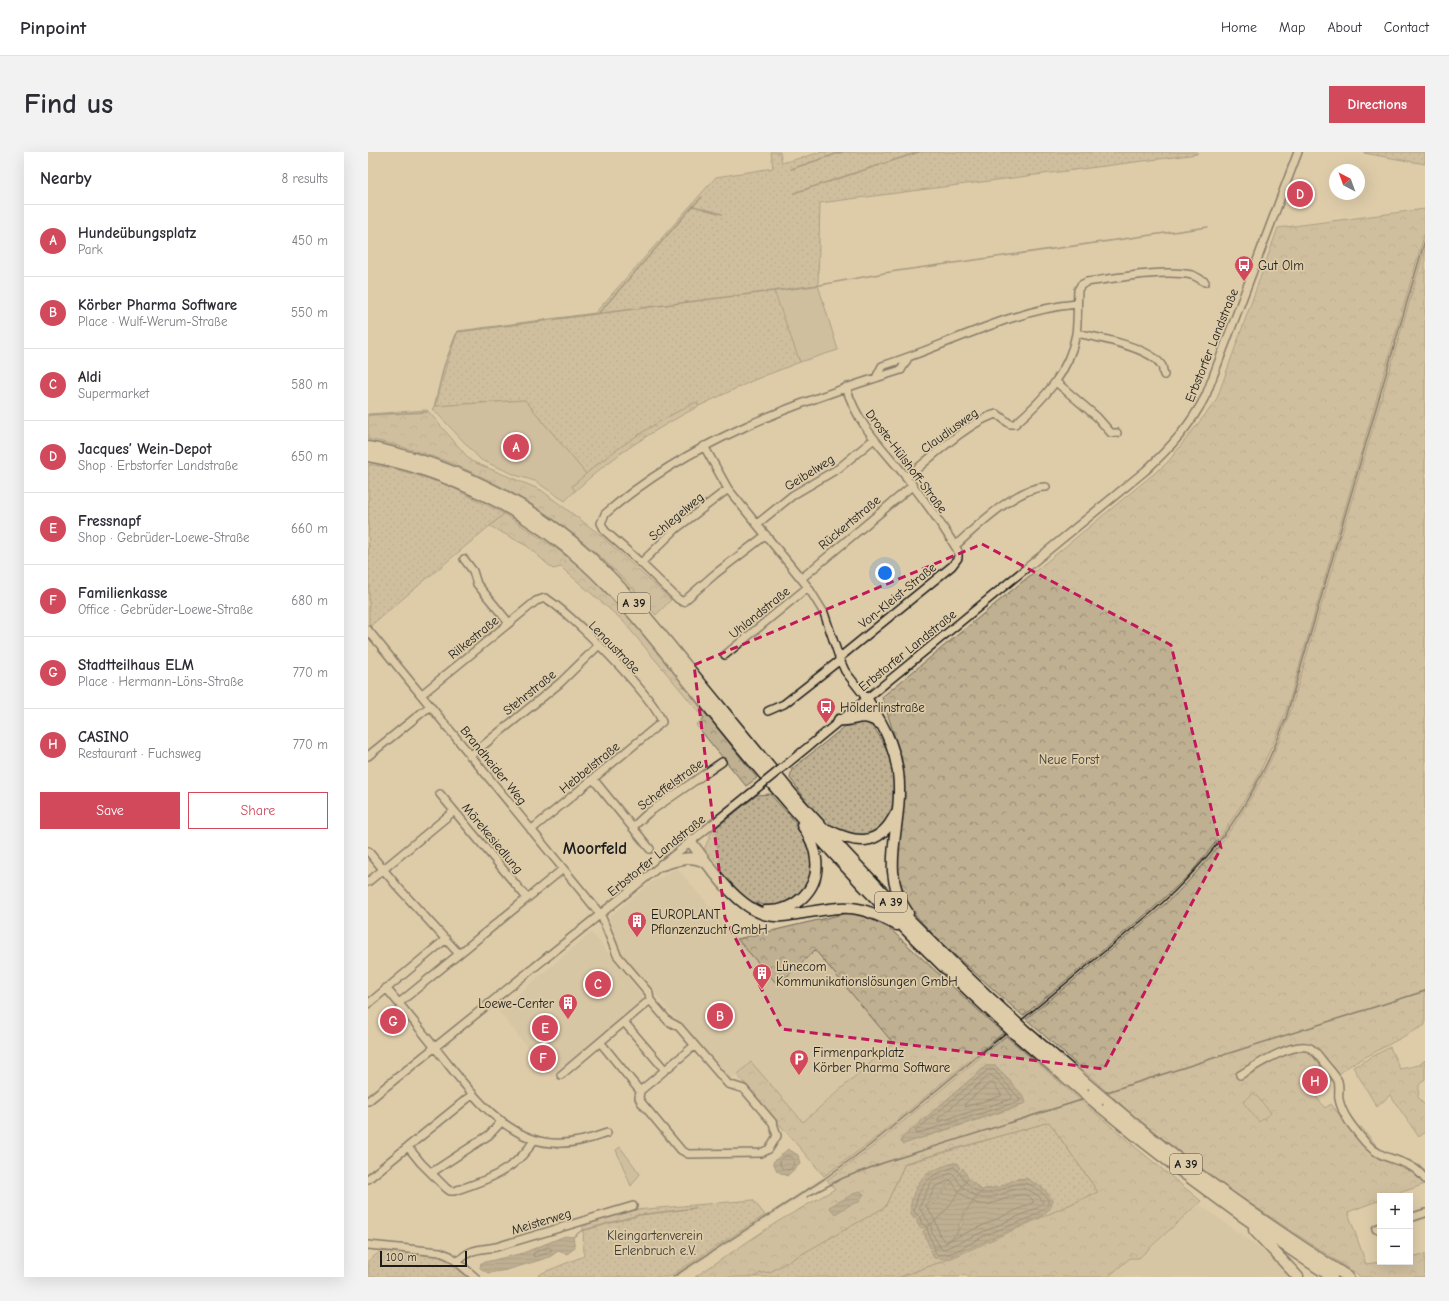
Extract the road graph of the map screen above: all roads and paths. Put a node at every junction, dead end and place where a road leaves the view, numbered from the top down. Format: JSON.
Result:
{"nodes":[{"id":1,"x":1298,"y":152,"type":"edge"},
{"id":2,"x":1205,"y":282,"type":"dead end"},
{"id":3,"x":1077,"y":304,"type":"junction"},
{"id":4,"x":1076,"y":334,"type":"junction"},
{"id":5,"x":1164,"y":375,"type":"dead end"},
{"id":6,"x":1056,"y":382,"type":"junction"},
{"id":7,"x":846,"y":387,"type":"junction"},
{"id":8,"x":1116,"y":433,"type":"dead end"},
{"id":9,"x":874,"y":439,"type":"junction"},
{"id":10,"x":704,"y":446,"type":"junction"},
{"id":11,"x":368,"y":447,"type":"edge"},
{"id":12,"x":368,"y":456,"type":"edge"},
{"id":13,"x":906,"y":478,"type":"junction"},
{"id":14,"x":912,"y":486,"type":"junction"},
{"id":15,"x":1046,"y":487,"type":"dead end"},
{"id":16,"x":728,"y":489,"type":"junction"},
{"id":17,"x":757,"y":524,"type":"junction"},
{"id":18,"x":766,"y":535,"type":"junction"},
{"id":19,"x":955,"y":546,"type":"junction"},
{"id":20,"x":464,"y":559,"type":"dead end"},
{"id":21,"x":641,"y":563,"type":"junction"},
{"id":22,"x":802,"y":578,"type":"junction"},
{"id":23,"x":808,"y":587,"type":"junction"},
{"id":24,"x":541,"y":598,"type":"joint"},
{"id":25,"x":509,"y":623,"type":"junction"},
{"id":26,"x":368,"y":630,"type":"edge"},
{"id":27,"x":599,"y":645,"type":"junction"},
{"id":28,"x":725,"y":655,"type":"dead end"},
{"id":29,"x":840,"y":659,"type":"junction"},
{"id":30,"x":421,"y":695,"type":"junction"},
{"id":31,"x":866,"y":698,"type":"junction"},
{"id":32,"x":430,"y":706,"type":"junction"},
{"id":33,"x":768,"y":711,"type":"dead end"},
{"id":34,"x":839,"y":720,"type":"junction"},
{"id":35,"x":662,"y":722,"type":"joint"},
{"id":36,"x":885,"y":728,"type":"junction"},
{"id":37,"x":368,"y":756,"type":"edge"},
{"id":38,"x":470,"y":756,"type":"junction"},
{"id":39,"x":722,"y":762,"type":"dead end"},
{"id":40,"x":594,"y":780,"type":"junction"},
{"id":41,"x":440,"y":794,"type":"dead end"},
{"id":42,"x":791,"y":806,"type":"junction"},
{"id":43,"x":898,"y":808,"type":"junction"},
{"id":44,"x":454,"y":811,"type":"junction"},
{"id":45,"x":633,"y":827,"type":"junction"},
{"id":46,"x":822,"y":828,"type":"junction"},
{"id":47,"x":531,"y":830,"type":"junction"},
{"id":48,"x":691,"y":842,"type":"junction"},
{"id":49,"x":650,"y":849,"type":"dead end"},
{"id":50,"x":368,"y":851,"type":"edge"},
{"id":51,"x":662,"y":865,"type":"junction"},
{"id":52,"x":709,"y":866,"type":"junction"},
{"id":53,"x":563,"y":869,"type":"junction"},
{"id":54,"x":383,"y":870,"type":"junction"},
{"id":55,"x":368,"y":882,"type":"edge"},
{"id":56,"x":527,"y":898,"type":"junction"},
{"id":57,"x":756,"y":910,"type":"junction"},
{"id":58,"x":601,"y":915,"type":"junction"},
{"id":59,"x":906,"y":931,"type":"junction"},
{"id":60,"x":446,"y":939,"type":"junction"},
{"id":61,"x":933,"y":944,"type":"junction"},
{"id":62,"x":458,"y":954,"type":"junction"},
{"id":63,"x":386,"y":988,"type":"junction"},
{"id":64,"x":650,"y":1000,"type":"junction"},
{"id":65,"x":399,"y":1003,"type":"junction"},
{"id":66,"x":368,"y":1004,"type":"edge"},
{"id":67,"x":1003,"y":1016,"type":"junction"},
{"id":68,"x":624,"y":1022,"type":"junction"},
{"id":69,"x":600,"y":1042,"type":"junction"},
{"id":70,"x":694,"y":1046,"type":"junction"},
{"id":71,"x":435,"y":1047,"type":"junction"},
{"id":72,"x":665,"y":1070,"type":"junction"},
{"id":73,"x":561,"y":1075,"type":"dead end"},
{"id":74,"x":1240,"y":1075,"type":"dead end"},
{"id":75,"x":640,"y":1091,"type":"junction"},
{"id":76,"x":472,"y":1094,"type":"junction"},
{"id":77,"x":368,"y":1101,"type":"edge"},
{"id":78,"x":1102,"y":1102,"type":"junction"},
{"id":79,"x":502,"y":1121,"type":"junction"},
{"id":80,"x":607,"y":1133,"type":"dead end"},
{"id":81,"x":534,"y":1140,"type":"junction"},
{"id":82,"x":408,"y":1147,"type":"junction"},
{"id":83,"x":431,"y":1173,"type":"junction"},
{"id":84,"x":368,"y":1179,"type":"edge"},
{"id":85,"x":1425,"y":1179,"type":"edge"},
{"id":86,"x":633,"y":1206,"type":"dead end"},
{"id":87,"x":1425,"y":1213,"type":"edge"},
{"id":88,"x":1239,"y":1214,"type":"junction"},
{"id":89,"x":1413,"y":1217,"type":"edge"},
{"id":90,"x":368,"y":1245,"type":"edge"},
{"id":91,"x":458,"y":1262,"type":"junction"},
{"id":92,"x":475,"y":1277,"type":"edge"},
{"id":93,"x":1298,"y":1277,"type":"edge"},
{"id":94,"x":1332,"y":1277,"type":"edge"},
{"id":95,"x":1348,"y":1277,"type":"edge"}],
"edges":[{"from":1,"to":31,"type":"street","name":"Erbstorfer Landstraße"},
{"from":2,"to":3,"type":"street","name":"Claudiusweg"},
{"from":3,"to":4,"type":"street","name":"Claudiusweg"},
{"from":3,"to":7,"type":"street"},
{"from":4,"to":5,"type":"street"},
{"from":4,"to":6,"type":"street","name":"Claudiusweg"},
{"from":6,"to":8,"type":"street"},
{"from":6,"to":13,"type":"street","name":"Claudiusweg"},
{"from":7,"to":9,"type":"street","name":"Droste-Hülshoff-Straße"},
{"from":7,"to":10,"type":"street"},
{"from":9,"to":13,"type":"street","name":"Droste-Hülshoff-Straße"},
{"from":9,"to":17,"type":"street","name":"Geibelweg"},
{"from":10,"to":16,"type":"street"},
{"from":10,"to":21,"type":"street"},
{"from":11,"to":46,"type":"highway","number":"A 39"},
{"from":12,"to":42,"type":"highway","number":"A 39"},
{"from":13,"to":14,"type":"street","name":"Droste-Hülshoff-Straße"},
{"from":14,"to":19,"type":"street","name":"Droste-Hülshoff-Straße"},
{"from":14,"to":22,"type":"street","name":"Rückertstraße"},
{"from":15,"to":19,"type":"street"},
{"from":16,"to":17,"type":"street"},
{"from":16,"to":21,"type":"street","name":"Schlegelweg"},
{"from":17,"to":18,"type":"street"},
{"from":18,"to":21,"type":"street"},
{"from":18,"to":22,"type":"street"},
{"from":19,"to":29,"type":"street","name":"Von-Kleist-Straße"},
{"from":20,"to":25,"type":"street"},
{"from":22,"to":23,"type":"street"},
{"from":23,"to":28,"type":"street","name":"Uhlandstraße"},
{"from":23,"to":29,"type":"street"},
{"from":24,"to":25,"type":"street","name":"Rilkestraße"},
{"from":24,"to":27,"type":"street","name":"Lenaustraße"},
{"from":25,"to":30,"type":"street","name":"Rilkestraße"},
{"from":26,"to":30,"type":"street","name":"Brandheider Weg"},
{"from":27,"to":35,"type":"street","name":"Lenaustraße"},
{"from":27,"to":38,"type":"street","name":"Stehrstraße"},
{"from":29,"to":31,"type":"street"},
{"from":29,"to":33,"type":"street"},
{"from":30,"to":32,"type":"street","name":"Brandheider Weg"},
{"from":31,"to":34,"type":"street","name":"Erbstorfer Landstraße"},
{"from":31,"to":36,"type":"highway"},
{"from":32,"to":37,"type":"street"},
{"from":32,"to":38,"type":"street","name":"Brandheider Weg"},
{"from":34,"to":36,"type":"highway"},
{"from":34,"to":48,"type":"street","name":"Erbstorfer Landstraße","bridge":true},
{"from":35,"to":40,"type":"street","name":"Hebbelstraße"},
{"from":36,"to":43,"type":"highway"},
{"from":38,"to":47,"type":"street","name":"Brandheider Weg"},
{"from":39,"to":45,"type":"street","name":"Scheffelstraße"},
{"from":40,"to":45,"type":"street","name":"Scheffelstraße"},
{"from":40,"to":47,"type":"street","name":"Hebbelstraße"},
{"from":41,"to":44,"type":"street","name":"Mörekesiedlung"},
{"from":42,"to":57,"type":"highway"},
{"from":42,"to":59,"type":"highway","number":"A 39"},
{"from":43,"to":46,"type":"highway"},
{"from":43,"to":61,"type":"highway"},
{"from":44,"to":54,"type":"street"},
{"from":44,"to":56,"type":"street","name":"Mörekesiedlung"},
{"from":45,"to":49,"type":"street","name":"Scheffelstraße"},
{"from":46,"to":61,"type":"highway","number":"A 39"},
{"from":47,"to":53,"type":"street","name":"Brandheider Weg"},
{"from":48,"to":51,"type":"street","name":"Erbstorfer Landstraße"},
{"from":48,"to":52,"type":"highway"},
{"from":50,"to":54,"type":"street"},
{"from":51,"to":52,"type":"highway"},
{"from":51,"to":58,"type":"street","name":"Erbstorfer Landstraße"},
{"from":52,"to":57,"type":"highway"},
{"from":53,"to":56,"type":"street"},
{"from":53,"to":58,"type":"street","name":"Brandheider Weg"},
{"from":54,"to":55,"type":"street"},
{"from":54,"to":60,"type":"street"},
{"from":56,"to":62,"type":"street"},
{"from":57,"to":59,"type":"highway"},
{"from":58,"to":64,"type":"street","name":"Brandheider Weg"},
{"from":58,"to":71,"type":"street","name":"Erbstorfer Landstraße"},
{"from":59,"to":67,"type":"highway","number":"A 39"},
{"from":60,"to":62,"type":"street"},
{"from":60,"to":63,"type":"street"},
{"from":61,"to":67,"type":"highway","number":"A 39"},
{"from":62,"to":65,"type":"street"},
{"from":63,"to":65,"type":"street"},
{"from":63,"to":66,"type":"street"},
{"from":64,"to":68,"type":"street"},
{"from":64,"to":70,"type":"street","name":"Brandheider Weg"},
{"from":65,"to":71,"type":"street"},
{"from":67,"to":78,"type":"highway","number":"A 39","bridge":true},
{"from":68,"to":69,"type":"street"},
{"from":68,"to":72,"type":"street"},
{"from":69,"to":73,"type":"street"},
{"from":69,"to":75,"type":"street"},
{"from":70,"to":72,"type":"street"},
{"from":70,"to":75,"type":"street","name":"Brandheider Weg"},
{"from":71,"to":76,"type":"street"},
{"from":71,"to":77,"type":"street","name":"Erbstorfer Landstraße"},
{"from":72,"to":75,"type":"street"},
{"from":74,"to":85,"type":"street"},
{"from":76,"to":79,"type":"street"},
{"from":76,"to":82,"type":"street"},
{"from":78,"to":88,"type":"highway","number":"A 39"},
{"from":78,"to":95,"type":"highway","number":"A 39"},
{"from":79,"to":81,"type":"street"},
{"from":79,"to":83,"type":"street"},
{"from":80,"to":81,"type":"street"},
{"from":81,"to":83,"type":"street"},
{"from":82,"to":83,"type":"street"},
{"from":82,"to":84,"type":"street"},
{"from":86,"to":91,"type":"street","name":"Meisterweg"},
{"from":87,"to":89,"type":"street"},
{"from":88,"to":93,"type":"highway"},
{"from":88,"to":94,"type":"highway","number":"A 39"},
{"from":90,"to":91,"type":"street"},
{"from":91,"to":92,"type":"street"}]}
